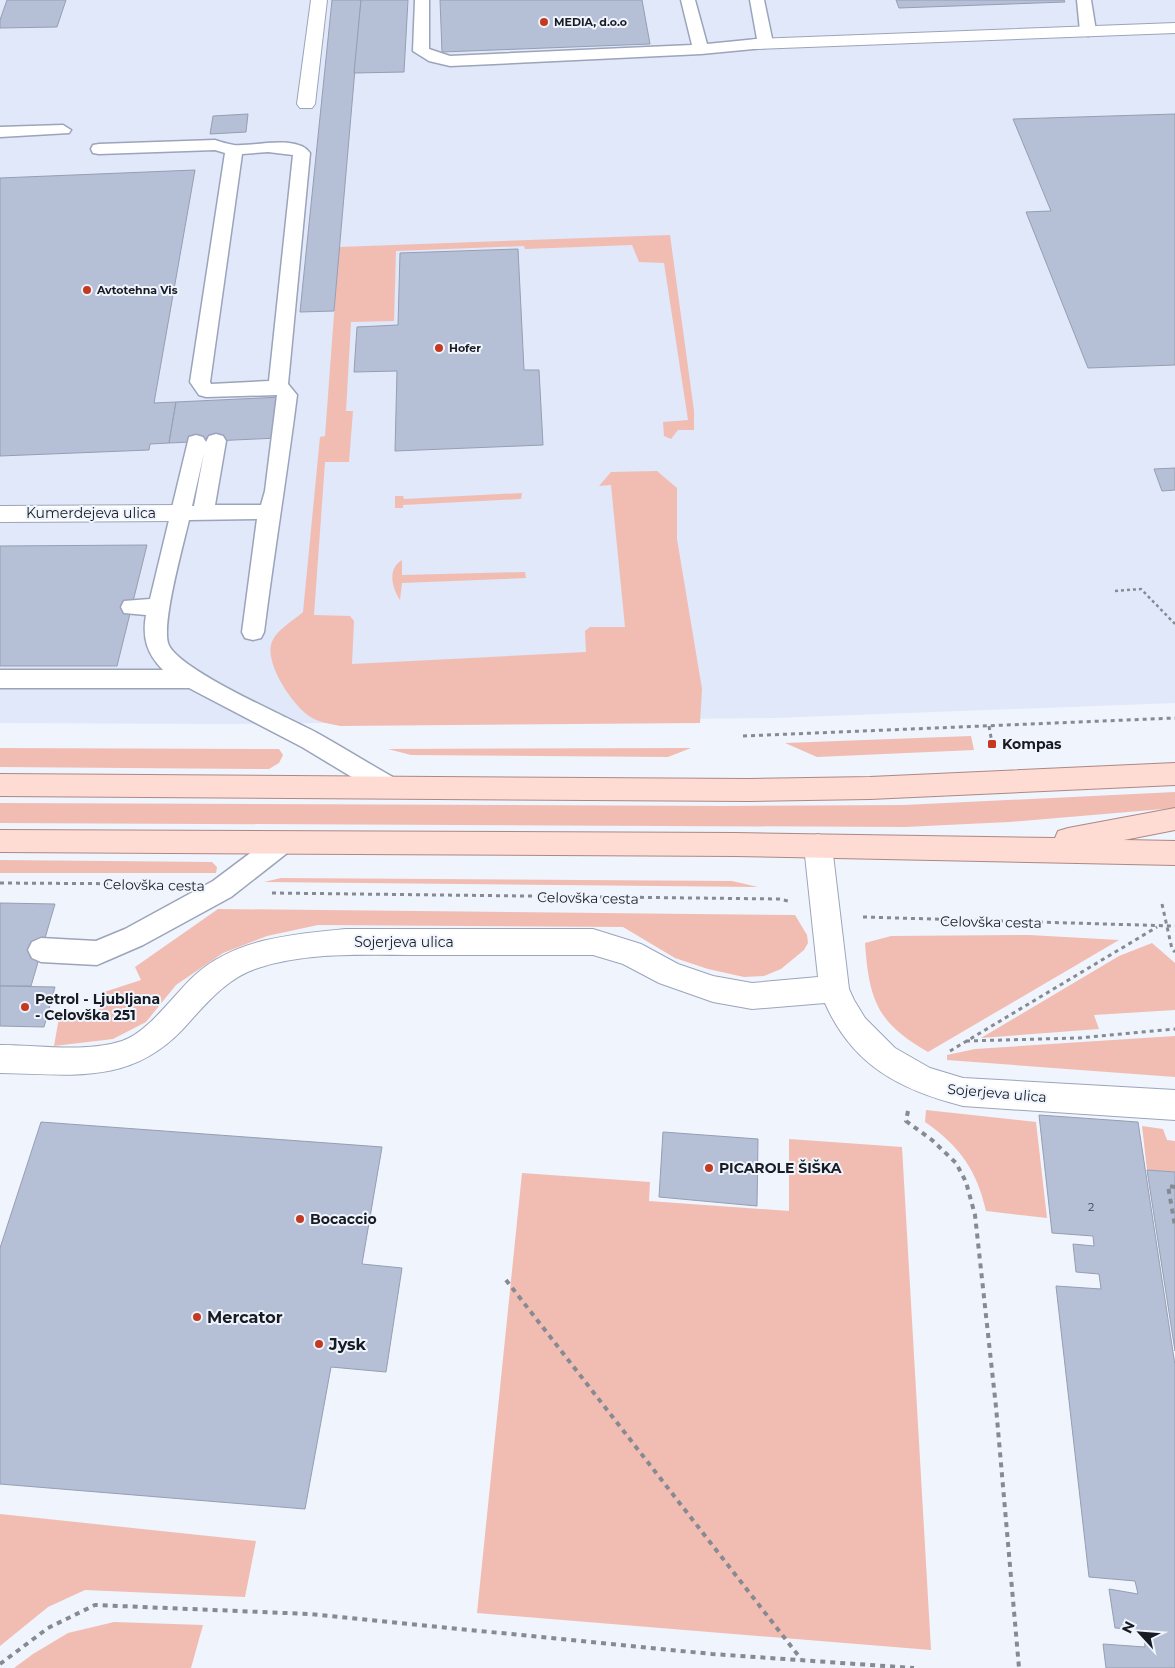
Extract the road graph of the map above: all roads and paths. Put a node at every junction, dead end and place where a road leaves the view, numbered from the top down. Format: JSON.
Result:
{"nodes":[{"id":1,"x":319,"y":0,"type":"edge"},
{"id":2,"x":422,"y":0,"type":"edge"},
{"id":3,"x":688,"y":0,"type":"edge"},
{"id":4,"x":758,"y":0,"type":"edge"},
{"id":5,"x":1084,"y":0,"type":"edge"},
{"id":6,"x":1175,"y":28,"type":"edge"},
{"id":7,"x":1088,"y":31,"type":"junction"},
{"id":8,"x":761,"y":43,"type":"junction"},
{"id":9,"x":701,"y":49,"type":"junction"},
{"id":10,"x":306,"y":104,"type":"dead end"},
{"id":11,"x":63,"y":130,"type":"dead end"},
{"id":12,"x":0,"y":132,"type":"edge"},
{"id":13,"x":99,"y":149,"type":"dead end"},
{"id":14,"x":234,"y":150,"type":"junction"},
{"id":15,"x":278,"y":387,"type":"junction"},
{"id":16,"x":206,"y":442,"type":"dead end"},
{"id":17,"x":269,"y":512,"type":"junction"},
{"id":18,"x":192,"y":513,"type":"junction"},
{"id":19,"x":0,"y":514,"type":"edge"},
{"id":20,"x":1115,"y":591,"type":"dead end"},
{"id":21,"x":132,"y":607,"type":"dead end"},
{"id":22,"x":159,"y":607,"type":"junction"},
{"id":23,"x":1175,"y":624,"type":"edge"},
{"id":24,"x":253,"y":632,"type":"dead end"},
{"id":25,"x":0,"y":680,"type":"edge"},
{"id":26,"x":192,"y":680,"type":"junction"},
{"id":27,"x":1175,"y":718,"type":"edge"},
{"id":28,"x":989,"y":726,"type":"junction"},
{"id":29,"x":743,"y":736,"type":"dead end"},
{"id":30,"x":993,"y":749,"type":"dead end"},
{"id":31,"x":1175,"y":774,"type":"edge"},
{"id":32,"x":0,"y":786,"type":"edge"},
{"id":33,"x":389,"y":787,"type":"junction"},
{"id":34,"x":1175,"y":819,"type":"edge"},
{"id":35,"x":0,"y":841,"type":"edge"},
{"id":36,"x":282,"y":843,"type":"junction"},
{"id":37,"x":818,"y":846,"type":"junction"},
{"id":38,"x":1025,"y":848,"type":"junction"},
{"id":39,"x":1175,"y":853,"type":"edge"},
{"id":40,"x":0,"y":883,"type":"edge"},
{"id":41,"x":164,"y":884,"type":"dead end"},
{"id":42,"x":222,"y":889,"type":"junction"},
{"id":43,"x":1162,"y":904,"type":"dead end"},
{"id":44,"x":825,"y":911,"type":"junction"},
{"id":45,"x":1157,"y":926,"type":"junction"},
{"id":46,"x":1167,"y":926,"type":"junction"},
{"id":47,"x":1175,"y":926,"type":"edge"},
{"id":48,"x":41,"y":950,"type":"dead end"},
{"id":49,"x":1175,"y":952,"type":"edge"},
{"id":50,"x":834,"y":988,"type":"junction"},
{"id":51,"x":1175,"y":1030,"type":"edge"},
{"id":52,"x":965,"y":1041,"type":"junction"},
{"id":53,"x":0,"y":1059,"type":"edge"},
{"id":54,"x":921,"y":1081,"type":"junction"},
{"id":55,"x":1175,"y":1105,"type":"edge"},
{"id":56,"x":1175,"y":1187,"type":"edge"},
{"id":57,"x":1175,"y":1226,"type":"edge"},
{"id":58,"x":506,"y":1280,"type":"dead end"},
{"id":59,"x":802,"y":1660,"type":"junction"},
{"id":60,"x":0,"y":1664,"type":"edge"},
{"id":61,"x":914,"y":1668,"type":"edge"},
{"id":62,"x":1019,"y":1668,"type":"edge"}],
"edges":[{"from":1,"to":10,"type":"street"},
{"from":2,"to":9,"type":"lane"},
{"from":3,"to":9,"type":"lane"},
{"from":4,"to":8,"type":"lane"},
{"from":5,"to":7,"type":"lane"},
{"from":6,"to":7,"type":"street"},
{"from":7,"to":8,"type":"street"},
{"from":8,"to":9,"type":"lane"},
{"from":11,"to":12,"type":"lane"},
{"from":13,"to":14,"type":"lane"},
{"from":14,"to":15,"type":"lane"},
{"from":14,"to":15,"type":"lane"},
{"from":15,"to":17,"type":"lane"},
{"from":16,"to":18,"type":"lane"},
{"from":17,"to":18,"type":"lane"},
{"from":17,"to":24,"type":"lane"},
{"from":18,"to":19,"type":"street","name":"Kumerdejeva ulica"},
{"from":18,"to":22,"type":"lane"},
{"from":20,"to":23,"type":"path"},
{"from":21,"to":22,"type":"lane"},
{"from":22,"to":26,"type":"lane"},
{"from":25,"to":26,"type":"lane"},
{"from":26,"to":33,"type":"lane"},
{"from":27,"to":28,"type":"path"},
{"from":28,"to":29,"type":"path"},
{"from":28,"to":30,"type":"path"},
{"from":31,"to":33,"type":"main road"},
{"from":32,"to":33,"type":"main road"},
{"from":34,"to":38,"type":"main road"},
{"from":35,"to":36,"type":"main road"},
{"from":36,"to":37,"type":"main road"},
{"from":36,"to":42,"type":"lane"},
{"from":37,"to":38,"type":"main road"},
{"from":37,"to":44,"type":"street","name":"Sojerjeva ulica"},
{"from":38,"to":39,"type":"main road"},
{"from":40,"to":41,"type":"path","name":"Celovška cesta"},
{"from":42,"to":44,"type":"path","name":"Celovška cesta"},
{"from":42,"to":48,"type":"lane"},
{"from":43,"to":46,"type":"path"},
{"from":44,"to":45,"type":"path","name":"Celovška cesta"},
{"from":44,"to":50,"type":"street","name":"Sojerjeva ulica"},
{"from":45,"to":46,"type":"path","name":"Celovška cesta"},
{"from":45,"to":52,"type":"path"},
{"from":46,"to":47,"type":"path","name":"Celovška cesta"},
{"from":46,"to":49,"type":"path"},
{"from":50,"to":53,"type":"street","name":"Sojerjeva ulica"},
{"from":50,"to":54,"type":"street","name":"Sojerjeva ulica"},
{"from":51,"to":52,"type":"path"},
{"from":52,"to":54,"type":"path"},
{"from":54,"to":55,"type":"street","name":"Sojerjeva ulica"},
{"from":54,"to":62,"type":"path"},
{"from":56,"to":57,"type":"path"},
{"from":58,"to":59,"type":"path"},
{"from":59,"to":60,"type":"path"},
{"from":59,"to":61,"type":"path"}]}
